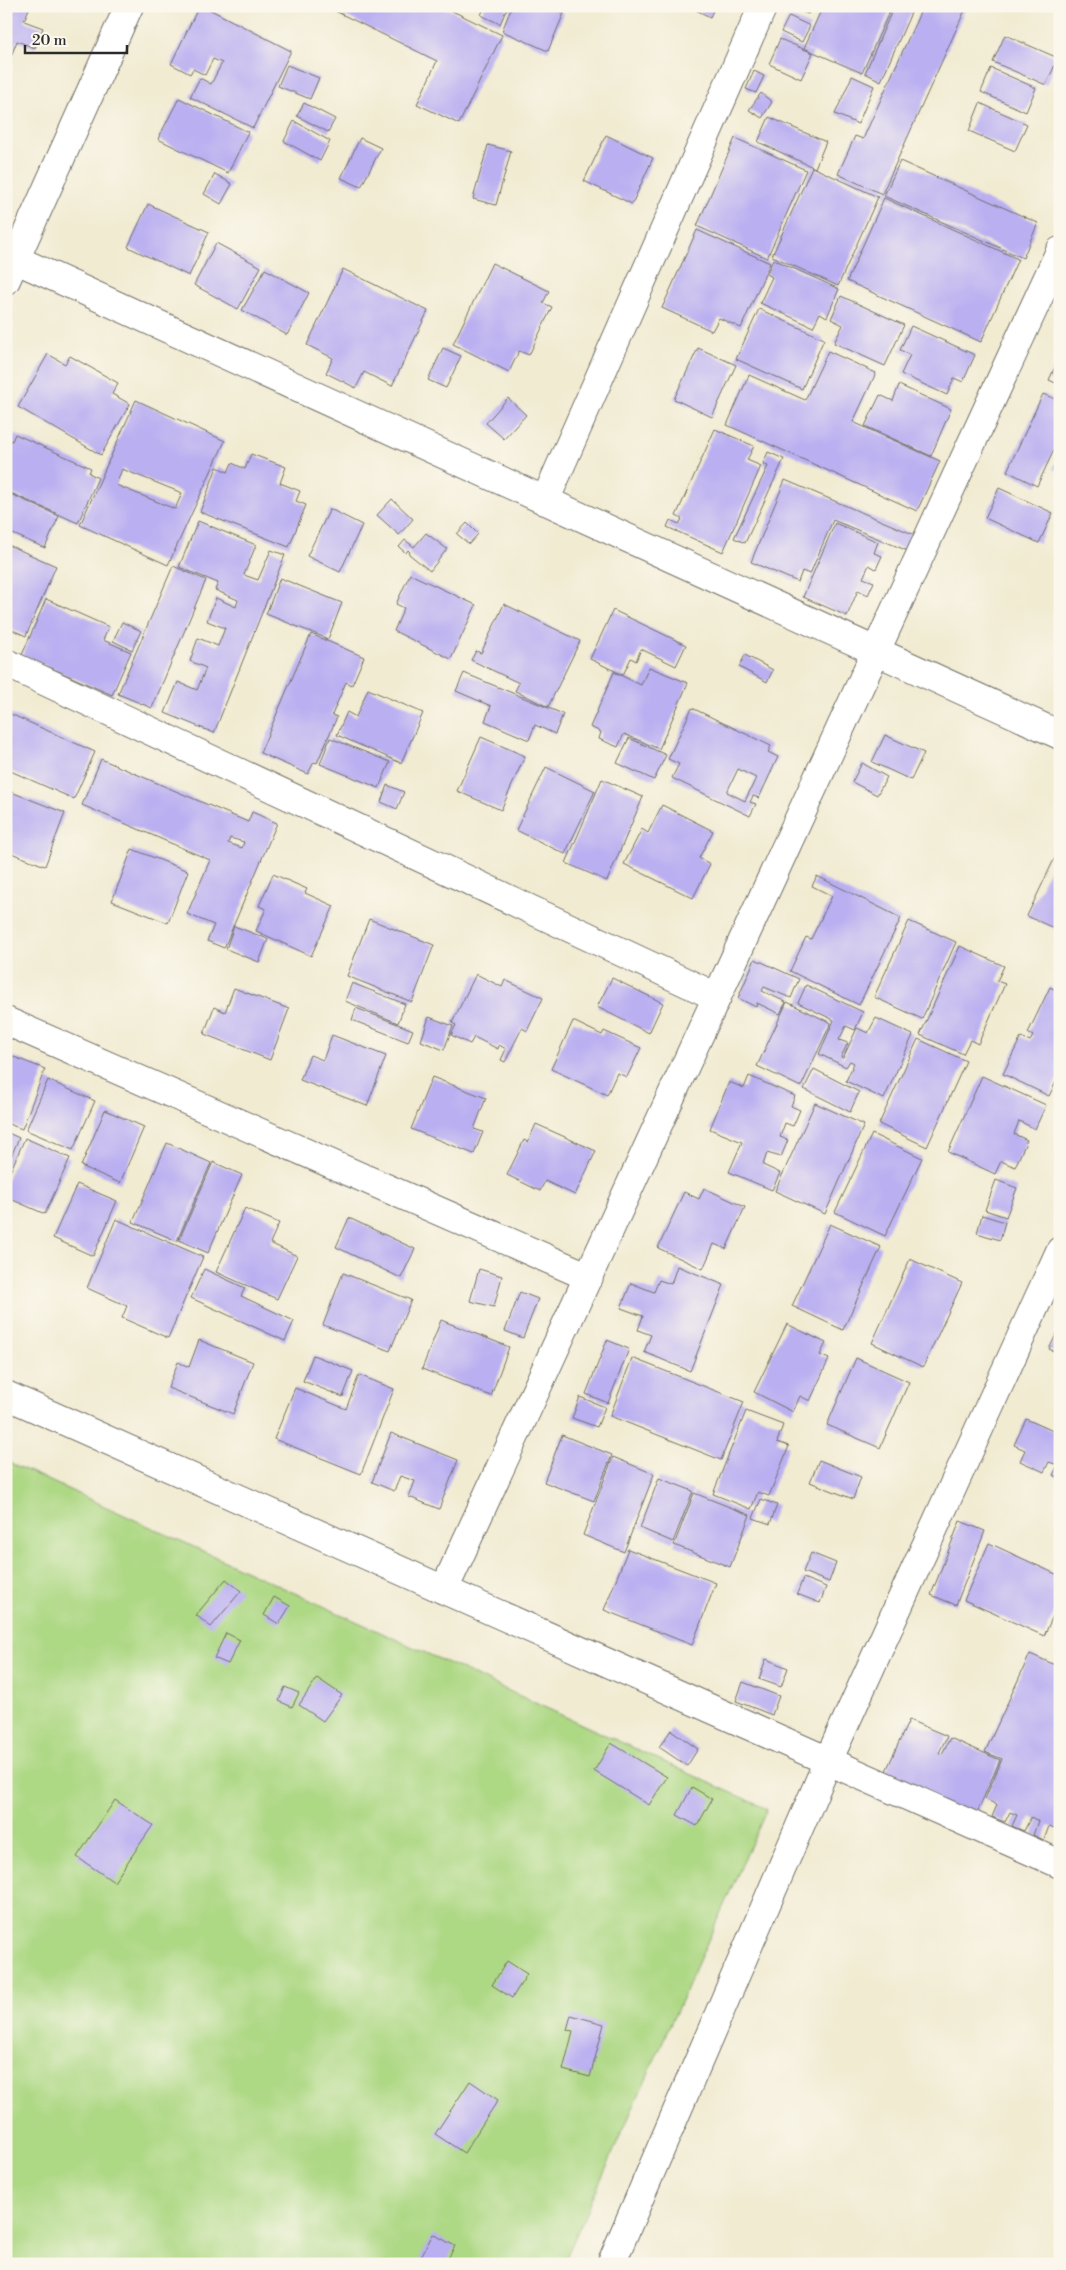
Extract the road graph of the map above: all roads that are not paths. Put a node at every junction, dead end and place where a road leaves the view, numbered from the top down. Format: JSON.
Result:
{"nodes":[{"id":1,"x":128,"y":6,"type":"edge"},
{"id":2,"x":763,"y":6,"type":"edge"},
{"id":3,"x":1060,"y":251,"type":"edge"},
{"id":4,"x":9,"y":265,"type":"edge"},
{"id":5,"x":545,"y":501,"type":"junction"},
{"id":6,"x":876,"y":652,"type":"junction"},
{"id":7,"x":6,"y":663,"type":"edge"},
{"id":8,"x":1060,"y":735,"type":"edge"},
{"id":9,"x":717,"y":997,"type":"junction"},
{"id":10,"x":6,"y":1021,"type":"edge"},
{"id":11,"x":1060,"y":1251,"type":"edge"},
{"id":12,"x":589,"y":1277,"type":"junction"},
{"id":13,"x":6,"y":1395,"type":"edge"},
{"id":14,"x":444,"y":1590,"type":"junction"},
{"id":15,"x":828,"y":1761,"type":"junction"},
{"id":16,"x":1060,"y":1864,"type":"edge"},
{"id":17,"x":611,"y":2264,"type":"edge"}],
"edges":[{"from":1,"to":4,"type":"street"},
{"from":2,"to":5,"type":"street"},
{"from":3,"to":6,"type":"street"},
{"from":4,"to":5,"type":"street"},
{"from":5,"to":6,"type":"street"},
{"from":6,"to":8,"type":"street"},
{"from":6,"to":9,"type":"street"},
{"from":7,"to":9,"type":"street"},
{"from":9,"to":12,"type":"street"},
{"from":10,"to":12,"type":"street"},
{"from":11,"to":15,"type":"street"},
{"from":12,"to":14,"type":"street"},
{"from":13,"to":14,"type":"street"},
{"from":14,"to":15,"type":"street"},
{"from":15,"to":16,"type":"street"},
{"from":15,"to":17,"type":"street"}]}
